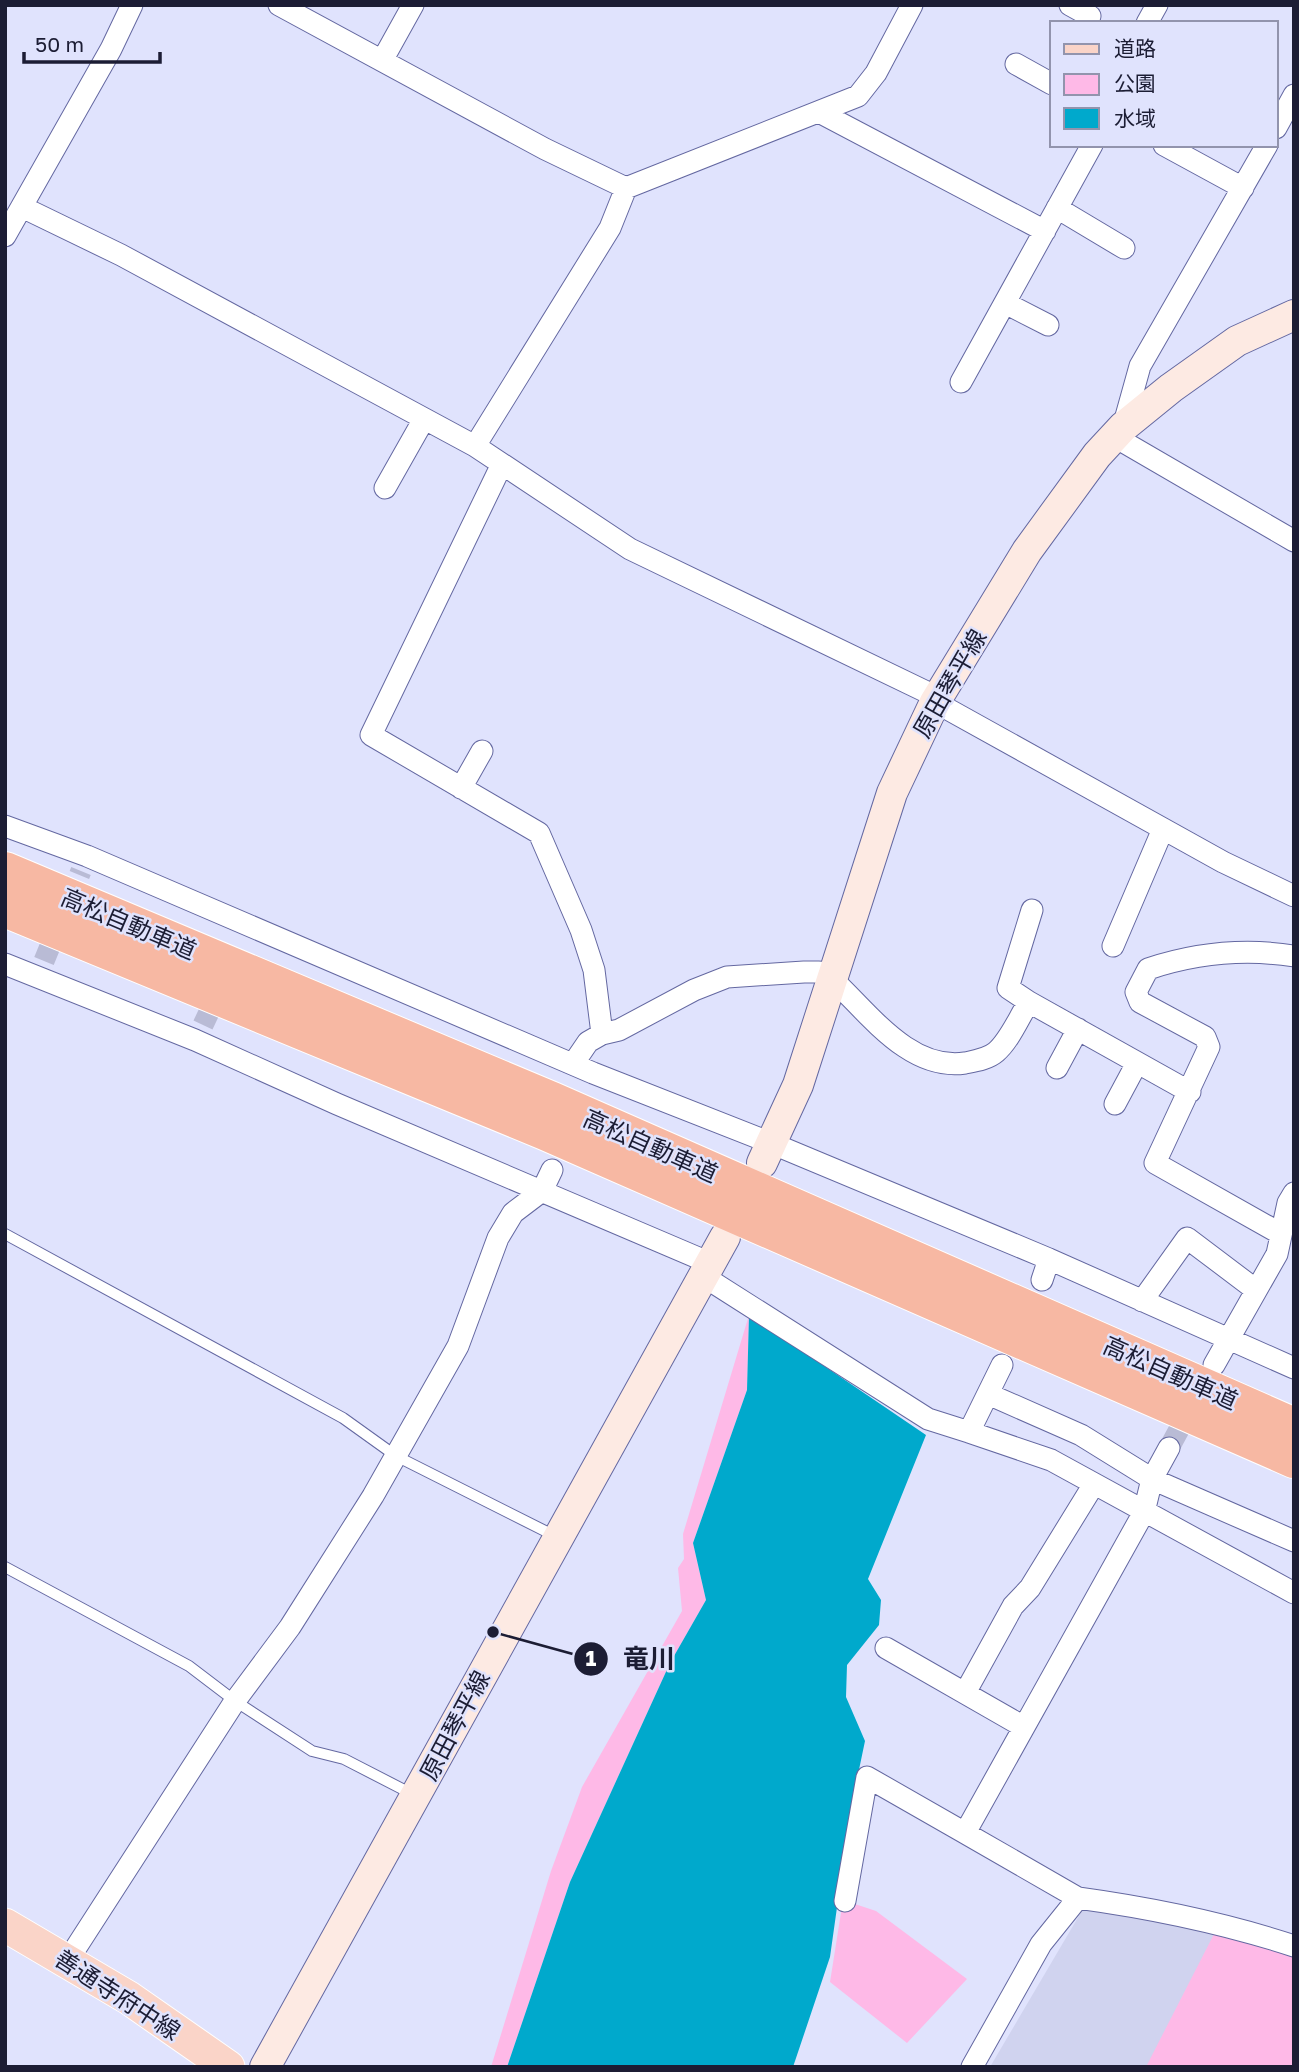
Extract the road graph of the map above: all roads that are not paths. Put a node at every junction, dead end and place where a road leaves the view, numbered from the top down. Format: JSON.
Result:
{"nodes":[{"id":1,"x":132,"y":5,"type":"edge"},
{"id":2,"x":279,"y":5,"type":"edge"},
{"id":3,"x":413,"y":5,"type":"edge"},
{"id":4,"x":912,"y":5,"type":"edge"},
{"id":5,"x":1070,"y":5,"type":"edge"},
{"id":6,"x":1157,"y":5,"type":"edge"},
{"id":7,"x":1088,"y":21,"type":"edge"},
{"id":8,"x":1148,"y":21,"type":"edge"},
{"id":9,"x":383,"y":59,"type":"junction"},
{"id":10,"x":1016,"y":64,"type":"dead end"},
{"id":11,"x":1050,"y":82,"type":"edge"},
{"id":12,"x":1294,"y":96,"type":"edge"},
{"id":13,"x":819,"y":112,"type":"junction"},
{"id":14,"x":1278,"y":124,"type":"edge"},
{"id":15,"x":1091,"y":147,"type":"edge"},
{"id":16,"x":1168,"y":147,"type":"edge"},
{"id":17,"x":1266,"y":147,"type":"edge"},
{"id":18,"x":626,"y":188,"type":"junction"},
{"id":19,"x":1243,"y":188,"type":"junction"},
{"id":20,"x":22,"y":207,"type":"junction"},
{"id":21,"x":1057,"y":208,"type":"junction"},
{"id":22,"x":1045,"y":231,"type":"junction"},
{"id":23,"x":5,"y":236,"type":"edge"},
{"id":24,"x":1124,"y":248,"type":"dead end"},
{"id":25,"x":1005,"y":303,"type":"junction"},
{"id":26,"x":1294,"y":315,"type":"edge"},
{"id":27,"x":1048,"y":326,"type":"dead end"},
{"id":28,"x":961,"y":382,"type":"dead end"},
{"id":29,"x":424,"y":419,"type":"junction"},
{"id":30,"x":1119,"y":432,"type":"junction"},
{"id":31,"x":475,"y":446,"type":"junction"},
{"id":32,"x":502,"y":464,"type":"junction"},
{"id":33,"x":386,"y":488,"type":"dead end"},
{"id":34,"x":1294,"y":541,"type":"edge"},
{"id":35,"x":936,"y":700,"type":"junction"},
{"id":36,"x":482,"y":751,"type":"dead end"},
{"id":37,"x":461,"y":788,"type":"junction"},
{"id":38,"x":1163,"y":829,"type":"junction"},
{"id":39,"x":11,"y":843,"type":"edge"},
{"id":40,"x":1294,"y":896,"type":"edge"},
{"id":41,"x":5,"y":908,"type":"edge"},
{"id":42,"x":1032,"y":910,"type":"dead end"},
{"id":43,"x":249,"y":926,"type":"junction"},
{"id":44,"x":1113,"y":946,"type":"dead end"},
{"id":45,"x":240,"y":950,"type":"dead end"},
{"id":46,"x":1294,"y":956,"type":"edge"},
{"id":47,"x":5,"y":964,"type":"edge"},
{"id":48,"x":832,"y":979,"type":"junction"},
{"id":49,"x":1029,"y":1002,"type":"junction"},
{"id":50,"x":1077,"y":1029,"type":"junction"},
{"id":51,"x":602,"y":1034,"type":"junction"},
{"id":52,"x":1137,"y":1063,"type":"junction"},
{"id":53,"x":573,"y":1065,"type":"junction"},
{"id":54,"x":1057,"y":1068,"type":"dead end"},
{"id":55,"x":593,"y":1073,"type":"junction"},
{"id":56,"x":1190,"y":1092,"type":"junction"},
{"id":57,"x":583,"y":1096,"type":"dead end"},
{"id":58,"x":1115,"y":1104,"type":"dead end"},
{"id":59,"x":766,"y":1153,"type":"junction"},
{"id":60,"x":552,"y":1170,"type":"dead end"},
{"id":61,"x":541,"y":1191,"type":"junction"},
{"id":62,"x":1294,"y":1193,"type":"edge"},
{"id":63,"x":5,"y":1234,"type":"edge"},
{"id":64,"x":1282,"y":1234,"type":"junction"},
{"id":65,"x":725,"y":1237,"type":"dead end"},
{"id":66,"x":1049,"y":1259,"type":"junction"},
{"id":67,"x":706,"y":1269,"type":"junction"},
{"id":68,"x":1042,"y":1280,"type":"dead end"},
{"id":69,"x":1256,"y":1290,"type":"junction"},
{"id":70,"x":1142,"y":1301,"type":"junction"},
{"id":71,"x":1228,"y":1339,"type":"junction"},
{"id":72,"x":1002,"y":1365,"type":"dead end"},
{"id":73,"x":1214,"y":1365,"type":"dead end"},
{"id":74,"x":1294,"y":1368,"type":"edge"},
{"id":75,"x":988,"y":1394,"type":"junction"},
{"id":76,"x":1294,"y":1427,"type":"edge"},
{"id":77,"x":969,"y":1432,"type":"junction"},
{"id":78,"x":1169,"y":1448,"type":"tunnel mouth"},
{"id":79,"x":396,"y":1456,"type":"junction"},
{"id":80,"x":1294,"y":1459,"type":"edge"},
{"id":81,"x":1152,"y":1479,"type":"junction"},
{"id":82,"x":1094,"y":1484,"type":"junction"},
{"id":83,"x":1144,"y":1512,"type":"junction"},
{"id":84,"x":559,"y":1538,"type":"junction"},
{"id":85,"x":1294,"y":1541,"type":"edge"},
{"id":86,"x":5,"y":1567,"type":"edge"},
{"id":87,"x":1294,"y":1592,"type":"edge"},
{"id":88,"x":886,"y":1648,"type":"dead end"},
{"id":89,"x":965,"y":1693,"type":"junction"},
{"id":90,"x":235,"y":1701,"type":"junction"},
{"id":91,"x":1024,"y":1727,"type":"junction"},
{"id":92,"x":416,"y":1796,"type":"junction"},
{"id":93,"x":965,"y":1833,"type":"junction"},
{"id":94,"x":1078,"y":1898,"type":"junction"},
{"id":95,"x":845,"y":1900,"type":"dead end"},
{"id":96,"x":5,"y":1925,"type":"edge"},
{"id":97,"x":1294,"y":1945,"type":"edge"},
{"id":98,"x":68,"y":1960,"type":"junction"},
{"id":99,"x":228,"y":2067,"type":"edge"},
{"id":100,"x":265,"y":2067,"type":"edge"},
{"id":101,"x":972,"y":2067,"type":"edge"}],
"edges":[{"from":1,"to":20,"type":"street"},
{"from":2,"to":9,"type":"street"},
{"from":3,"to":9,"type":"street"},
{"from":4,"to":13,"type":"street"},
{"from":5,"to":7,"type":"street"},
{"from":6,"to":8,"type":"street"},
{"from":9,"to":18,"type":"street"},
{"from":10,"to":11,"type":"street"},
{"from":12,"to":14,"type":"street"},
{"from":13,"to":18,"type":"street"},
{"from":13,"to":22,"type":"street"},
{"from":15,"to":21,"type":"street"},
{"from":16,"to":19,"type":"street"},
{"from":17,"to":19,"type":"street"},
{"from":18,"to":31,"type":"street"},
{"from":19,"to":30,"type":"street"},
{"from":20,"to":23,"type":"street"},
{"from":20,"to":29,"type":"street"},
{"from":21,"to":22,"type":"street"},
{"from":21,"to":24,"type":"street"},
{"from":22,"to":25,"type":"street"},
{"from":25,"to":27,"type":"street"},
{"from":25,"to":28,"type":"street"},
{"from":26,"to":30,"type":"main road","name":"原田琴平線"},
{"from":29,"to":31,"type":"street"},
{"from":29,"to":33,"type":"street"},
{"from":30,"to":34,"type":"street"},
{"from":30,"to":35,"type":"main road","name":"原田琴平線"},
{"from":31,"to":32,"type":"street"},
{"from":32,"to":35,"type":"street"},
{"from":32,"to":37,"type":"street"},
{"from":35,"to":38,"type":"street"},
{"from":35,"to":48,"type":"main road","name":"原田琴平線"},
{"from":36,"to":37,"type":"street"},
{"from":37,"to":51,"type":"street"},
{"from":38,"to":40,"type":"street"},
{"from":38,"to":44,"type":"street"},
{"from":39,"to":43,"type":"street"},
{"from":39,"to":76,"type":"highway","name":"高松自動車道"},
{"from":41,"to":80,"type":"highway","name":"高松自動車道"},
{"from":42,"to":49,"type":"street"},
{"from":43,"to":45,"type":"street"},
{"from":43,"to":53,"type":"street"},
{"from":46,"to":56,"type":"street"},
{"from":47,"to":61,"type":"street"},
{"from":48,"to":49,"type":"street"},
{"from":48,"to":51,"type":"street"},
{"from":48,"to":59,"type":"main road","name":"原田琴平線"},
{"from":49,"to":50,"type":"street"},
{"from":50,"to":52,"type":"street"},
{"from":50,"to":54,"type":"street"},
{"from":51,"to":53,"type":"street"},
{"from":52,"to":56,"type":"street"},
{"from":52,"to":58,"type":"street"},
{"from":53,"to":55,"type":"street"},
{"from":55,"to":57,"type":"street"},
{"from":55,"to":59,"type":"street"},
{"from":56,"to":64,"type":"street"},
{"from":59,"to":66,"type":"street"},
{"from":60,"to":61,"type":"street"},
{"from":61,"to":67,"type":"street"},
{"from":61,"to":79,"type":"street"},
{"from":62,"to":64,"type":"street"},
{"from":63,"to":79,"type":"lane"},
{"from":64,"to":69,"type":"street"},
{"from":65,"to":67,"type":"main road","name":"原田琴平線"},
{"from":66,"to":68,"type":"street"},
{"from":66,"to":70,"type":"street"},
{"from":67,"to":77,"type":"street"},
{"from":67,"to":84,"type":"main road","name":"原田琴平線"},
{"from":69,"to":70,"type":"street"},
{"from":69,"to":71,"type":"street"},
{"from":70,"to":71,"type":"street"},
{"from":71,"to":73,"type":"street"},
{"from":71,"to":74,"type":"street"},
{"from":72,"to":75,"type":"street"},
{"from":75,"to":77,"type":"street"},
{"from":75,"to":81,"type":"street"},
{"from":77,"to":82,"type":"street"},
{"from":78,"to":81,"type":"street"},
{"from":79,"to":84,"type":"lane"},
{"from":79,"to":90,"type":"street"},
{"from":81,"to":83,"type":"street"},
{"from":81,"to":85,"type":"street"},
{"from":82,"to":83,"type":"street"},
{"from":82,"to":89,"type":"street"},
{"from":83,"to":87,"type":"street"},
{"from":83,"to":91,"type":"street"},
{"from":84,"to":92,"type":"main road","name":"原田琴平線"},
{"from":86,"to":90,"type":"lane"},
{"from":88,"to":89,"type":"street"},
{"from":89,"to":91,"type":"street"},
{"from":90,"to":92,"type":"lane"},
{"from":90,"to":98,"type":"street"},
{"from":91,"to":93,"type":"street"},
{"from":92,"to":100,"type":"main road","name":"原田琴平線"},
{"from":93,"to":94,"type":"street"},
{"from":93,"to":95,"type":"street"},
{"from":94,"to":97,"type":"street"},
{"from":94,"to":101,"type":"street"},
{"from":96,"to":98,"type":"main road","name":"善通寺府中線"},
{"from":98,"to":99,"type":"main road","name":"善通寺府中線"}]}
